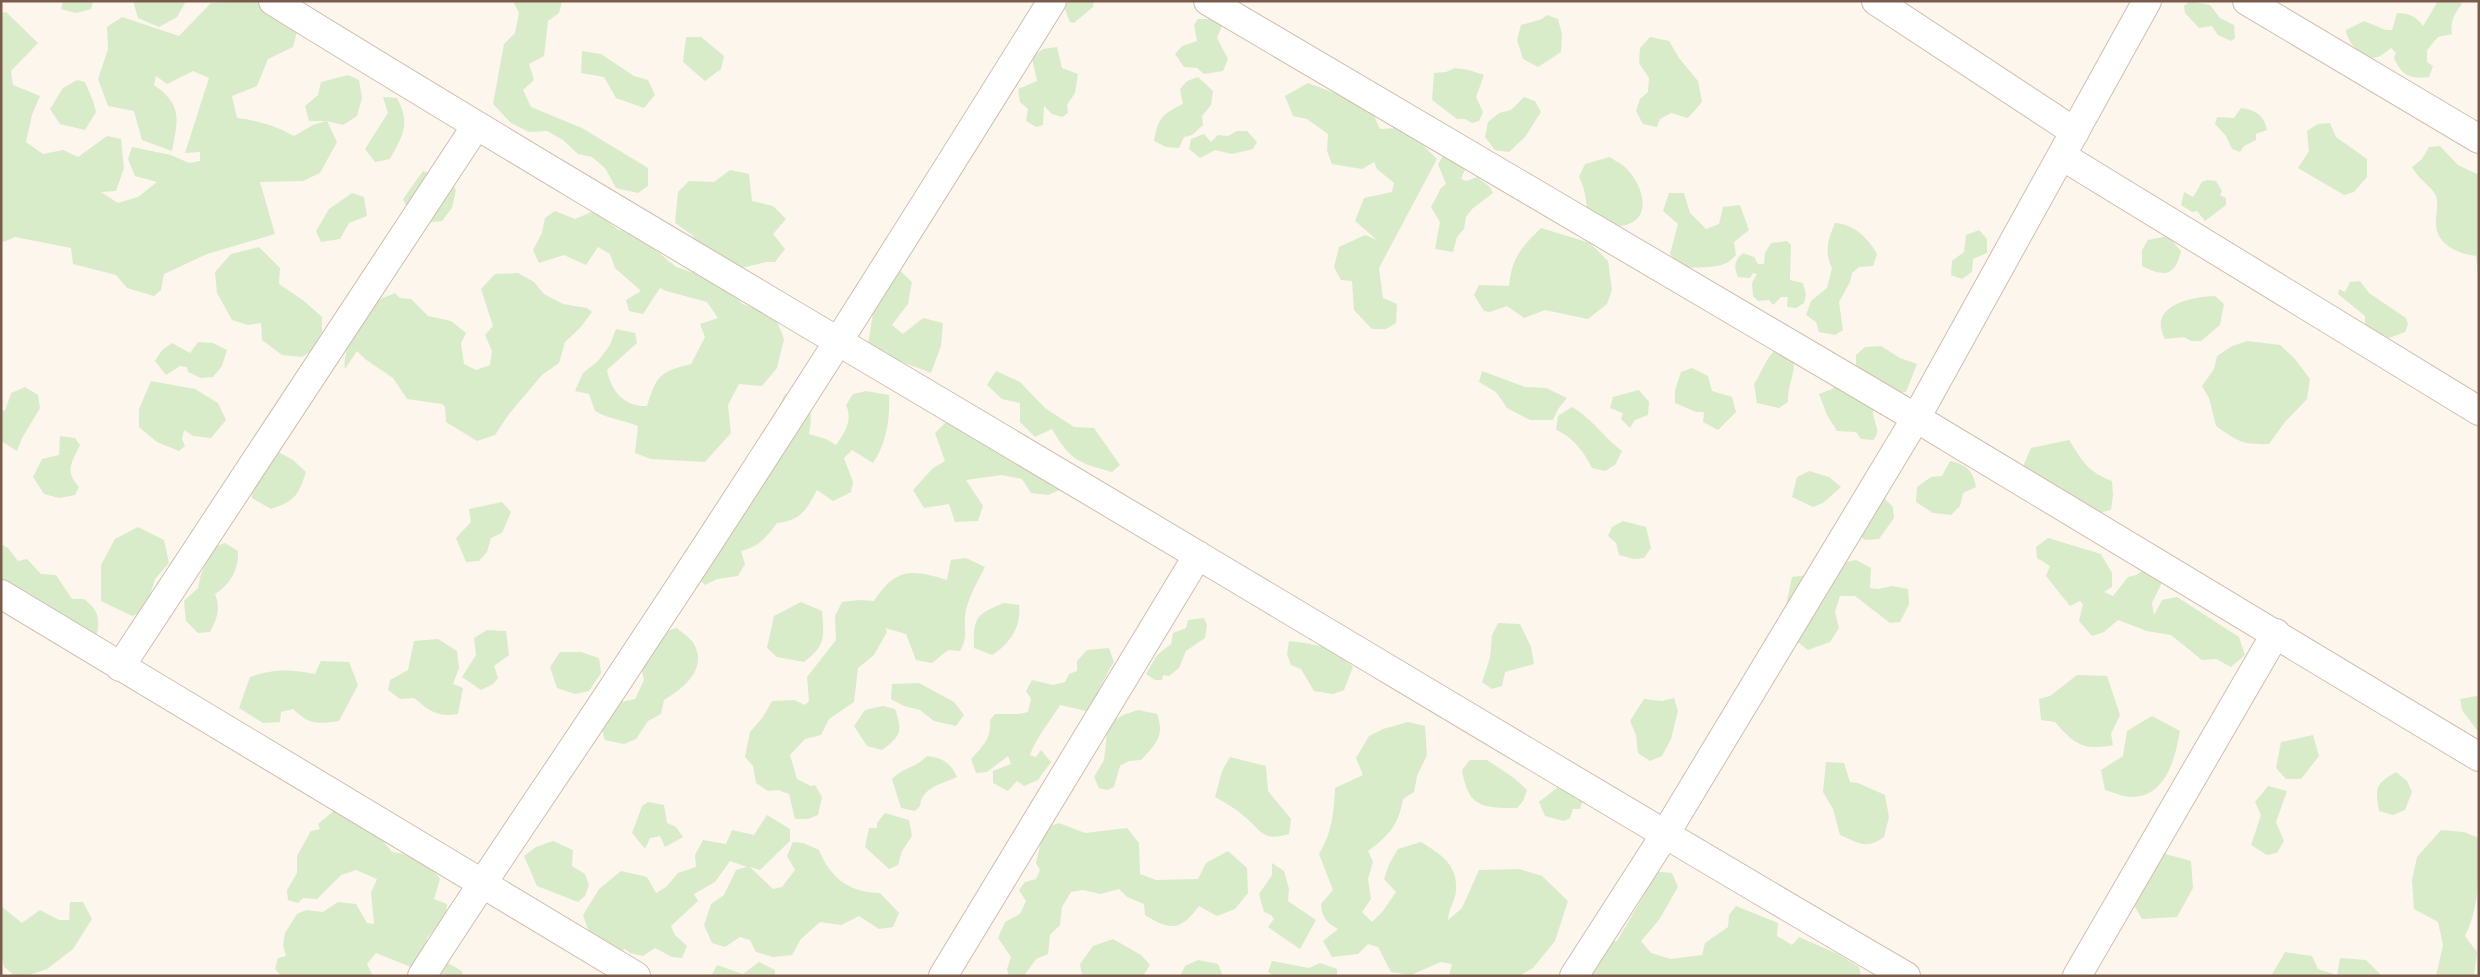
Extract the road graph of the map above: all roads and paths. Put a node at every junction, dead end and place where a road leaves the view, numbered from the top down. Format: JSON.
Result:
{"nodes":[{"id":1,"x":273,"y":1,"type":"edge"},
{"id":2,"x":1052,"y":1,"type":"edge"},
{"id":3,"x":1208,"y":1,"type":"edge"},
{"id":4,"x":1876,"y":1,"type":"edge"},
{"id":5,"x":2147,"y":1,"type":"edge"},
{"id":6,"x":2247,"y":1,"type":"edge"},
{"id":7,"x":476,"y":126,"type":"junction"},
{"id":8,"x":2075,"y":132,"type":"junction"},
{"id":9,"x":2479,"y":139,"type":"edge"},
{"id":10,"x":2062,"y":156,"type":"junction"},
{"id":11,"x":839,"y":342,"type":"junction"},
{"id":12,"x":2479,"y":411,"type":"edge"},
{"id":13,"x":1916,"y":418,"type":"junction"},
{"id":14,"x":1198,"y":555,"type":"junction"},
{"id":15,"x":1,"y":594,"type":"edge"},
{"id":16,"x":2276,"y":633,"type":"junction"},
{"id":17,"x":120,"y":666,"type":"junction"},
{"id":18,"x":2479,"y":757,"type":"edge"},
{"id":19,"x":1664,"y":836,"type":"junction"},
{"id":20,"x":482,"y":883,"type":"junction"},
{"id":21,"x":422,"y":976,"type":"edge"},
{"id":22,"x":636,"y":976,"type":"edge"},
{"id":23,"x":943,"y":976,"type":"edge"},
{"id":24,"x":1574,"y":976,"type":"edge"},
{"id":25,"x":1906,"y":976,"type":"edge"},
{"id":26,"x":2077,"y":976,"type":"edge"}],
"edges":[{"from":1,"to":7,"type":"street"},
{"from":2,"to":11,"type":"street"},
{"from":3,"to":13,"type":"street"},
{"from":4,"to":8,"type":"street"},
{"from":5,"to":8,"type":"street"},
{"from":6,"to":9,"type":"street"},
{"from":7,"to":11,"type":"street"},
{"from":7,"to":17,"type":"street"},
{"from":8,"to":10,"type":"street"},
{"from":10,"to":12,"type":"street"},
{"from":10,"to":13,"type":"street"},
{"from":11,"to":14,"type":"street"},
{"from":11,"to":20,"type":"street"},
{"from":13,"to":16,"type":"street"},
{"from":13,"to":19,"type":"street"},
{"from":14,"to":19,"type":"street"},
{"from":14,"to":23,"type":"street"},
{"from":15,"to":17,"type":"street"},
{"from":16,"to":18,"type":"street"},
{"from":16,"to":26,"type":"street"},
{"from":17,"to":20,"type":"street"},
{"from":19,"to":24,"type":"street"},
{"from":19,"to":25,"type":"street"},
{"from":20,"to":21,"type":"street"},
{"from":20,"to":22,"type":"street"}]}
